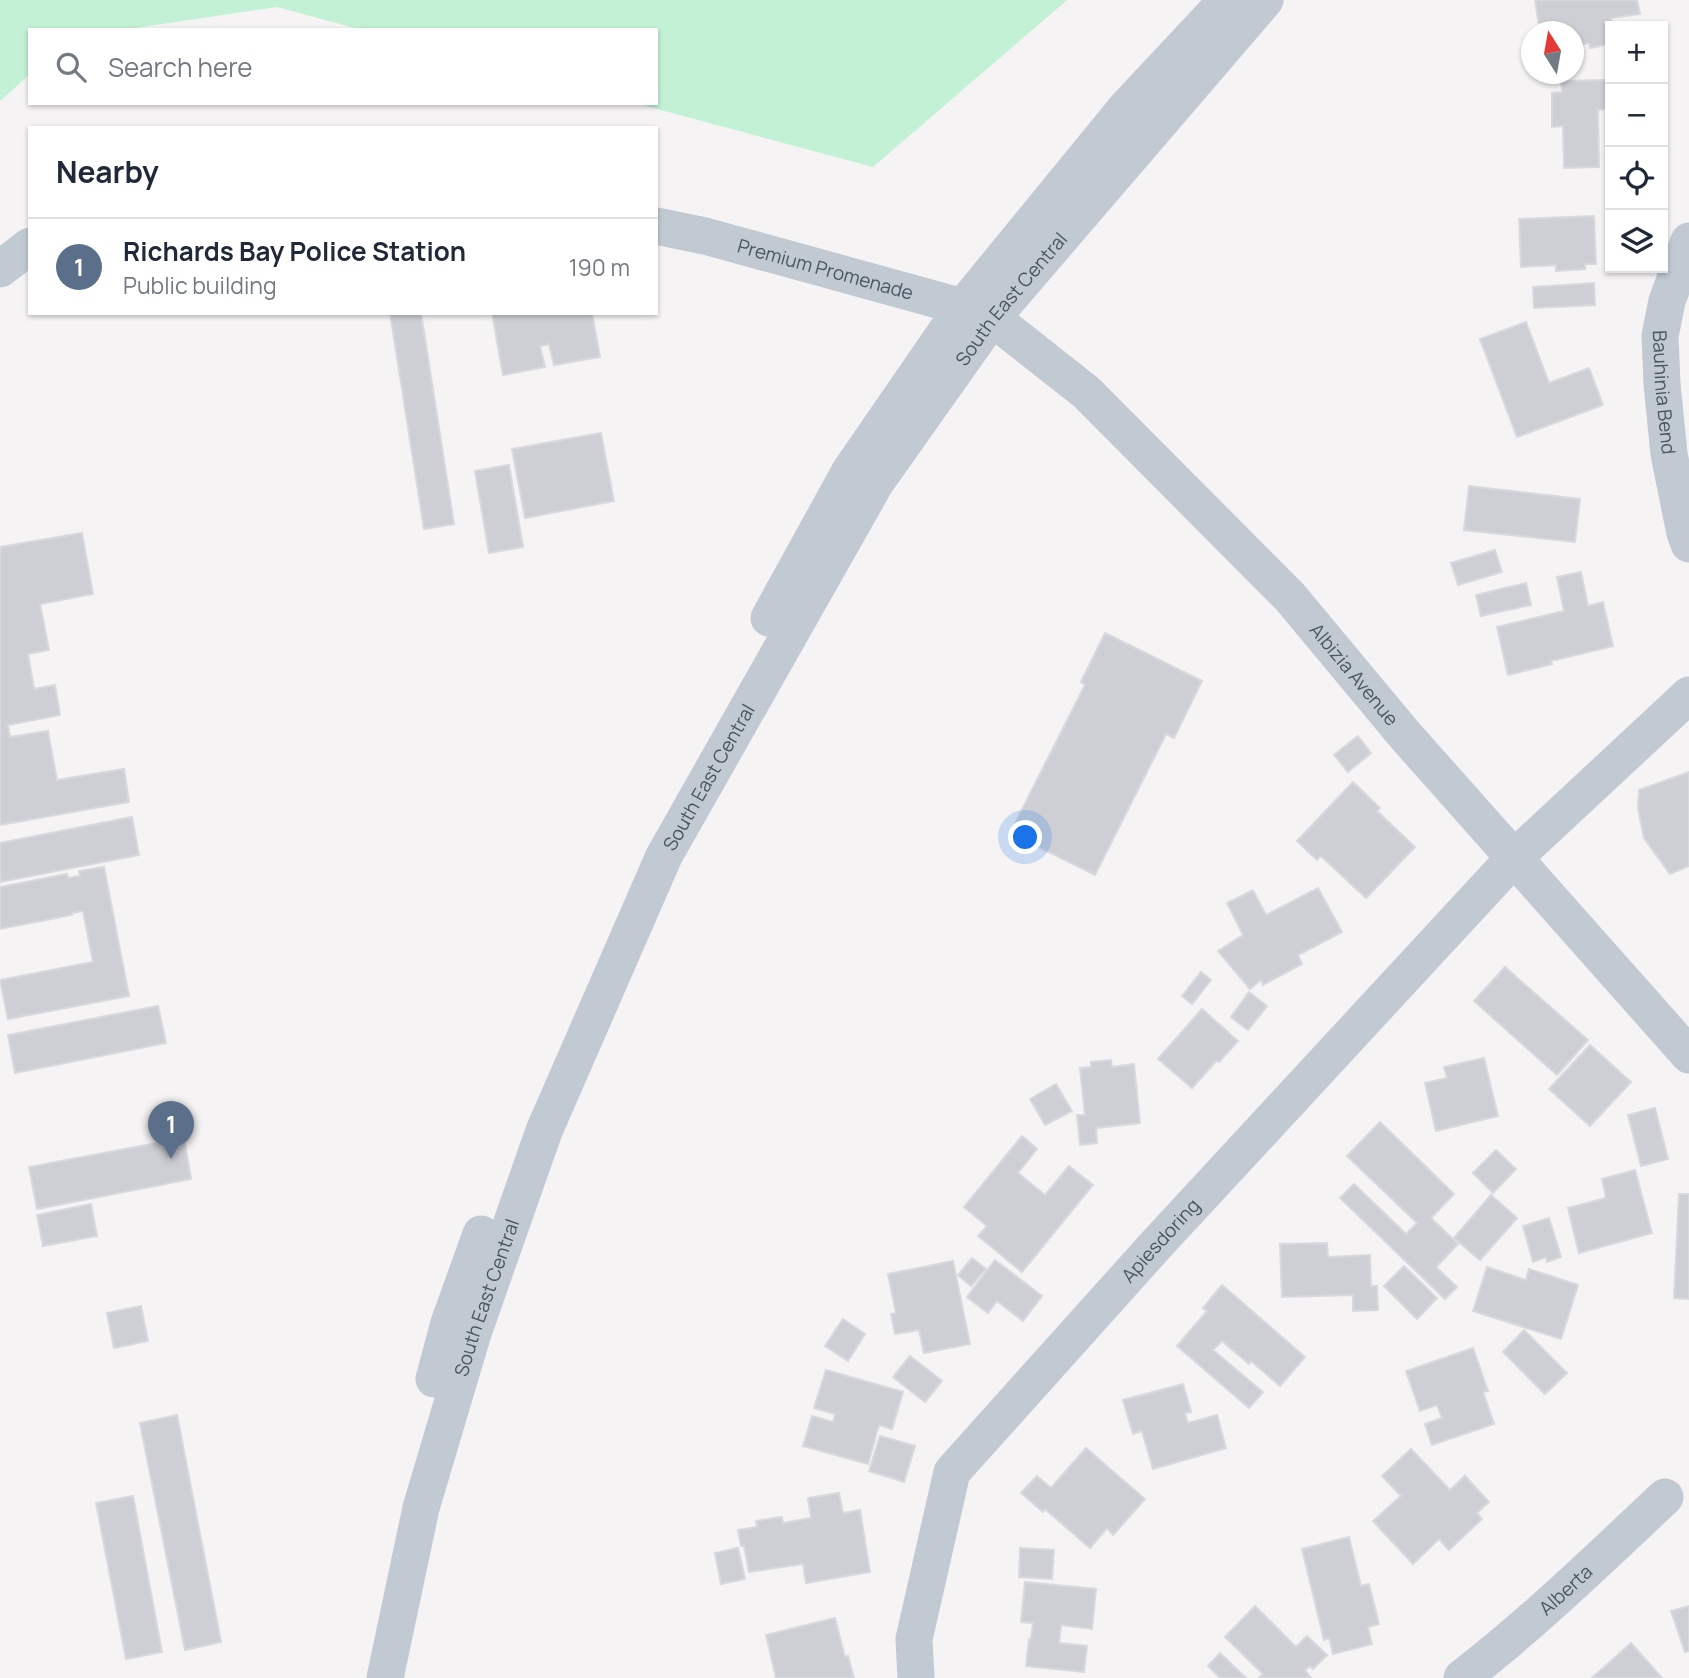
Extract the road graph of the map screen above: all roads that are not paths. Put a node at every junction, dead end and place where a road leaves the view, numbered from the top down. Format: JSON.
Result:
{"nodes":[{"id":1,"x":1227,"y":0,"type":"edge"},
{"id":2,"x":1265,"y":0,"type":"edge"},
{"id":3,"x":658,"y":226,"type":"edge"},
{"id":4,"x":1689,"y":242,"type":"edge"},
{"id":5,"x":28,"y":248,"type":"edge"},
{"id":6,"x":0,"y":269,"type":"edge"},
{"id":7,"x":977,"y":313,"type":"junction"},
{"id":8,"x":1689,"y":544,"type":"edge"},
{"id":9,"x":1689,"y":695,"type":"edge"},
{"id":10,"x":1514,"y":858,"type":"junction"},
{"id":11,"x":1689,"y":1055,"type":"edge"},
{"id":12,"x":1665,"y":1497,"type":"dead end"},
{"id":13,"x":361,"y":1678,"type":"edge"},
{"id":14,"x":384,"y":1678,"type":"edge"},
{"id":15,"x":916,"y":1678,"type":"edge"},
{"id":16,"x":1462,"y":1678,"type":"edge"}],
"edges":[{"from":1,"to":7,"type":"street","name":"South East Central"},
{"from":2,"to":7,"type":"street","name":"South East Central"},
{"from":3,"to":7,"type":"street","name":"Premium Promenade"},
{"from":4,"to":8,"type":"street","name":"Bauhinia Bend"},
{"from":5,"to":6,"type":"street"},
{"from":7,"to":10,"type":"street","name":"Albizia Avenue"},
{"from":7,"to":13,"type":"street","name":"South East Central"},
{"from":7,"to":14,"type":"street","name":"South East Central"},
{"from":9,"to":10,"type":"street","name":"Apiesdoring"},
{"from":10,"to":11,"type":"street","name":"Albizia Avenue"},
{"from":10,"to":15,"type":"street","name":"Apiesdoring"},
{"from":12,"to":16,"type":"street","name":"Alberta"}]}
